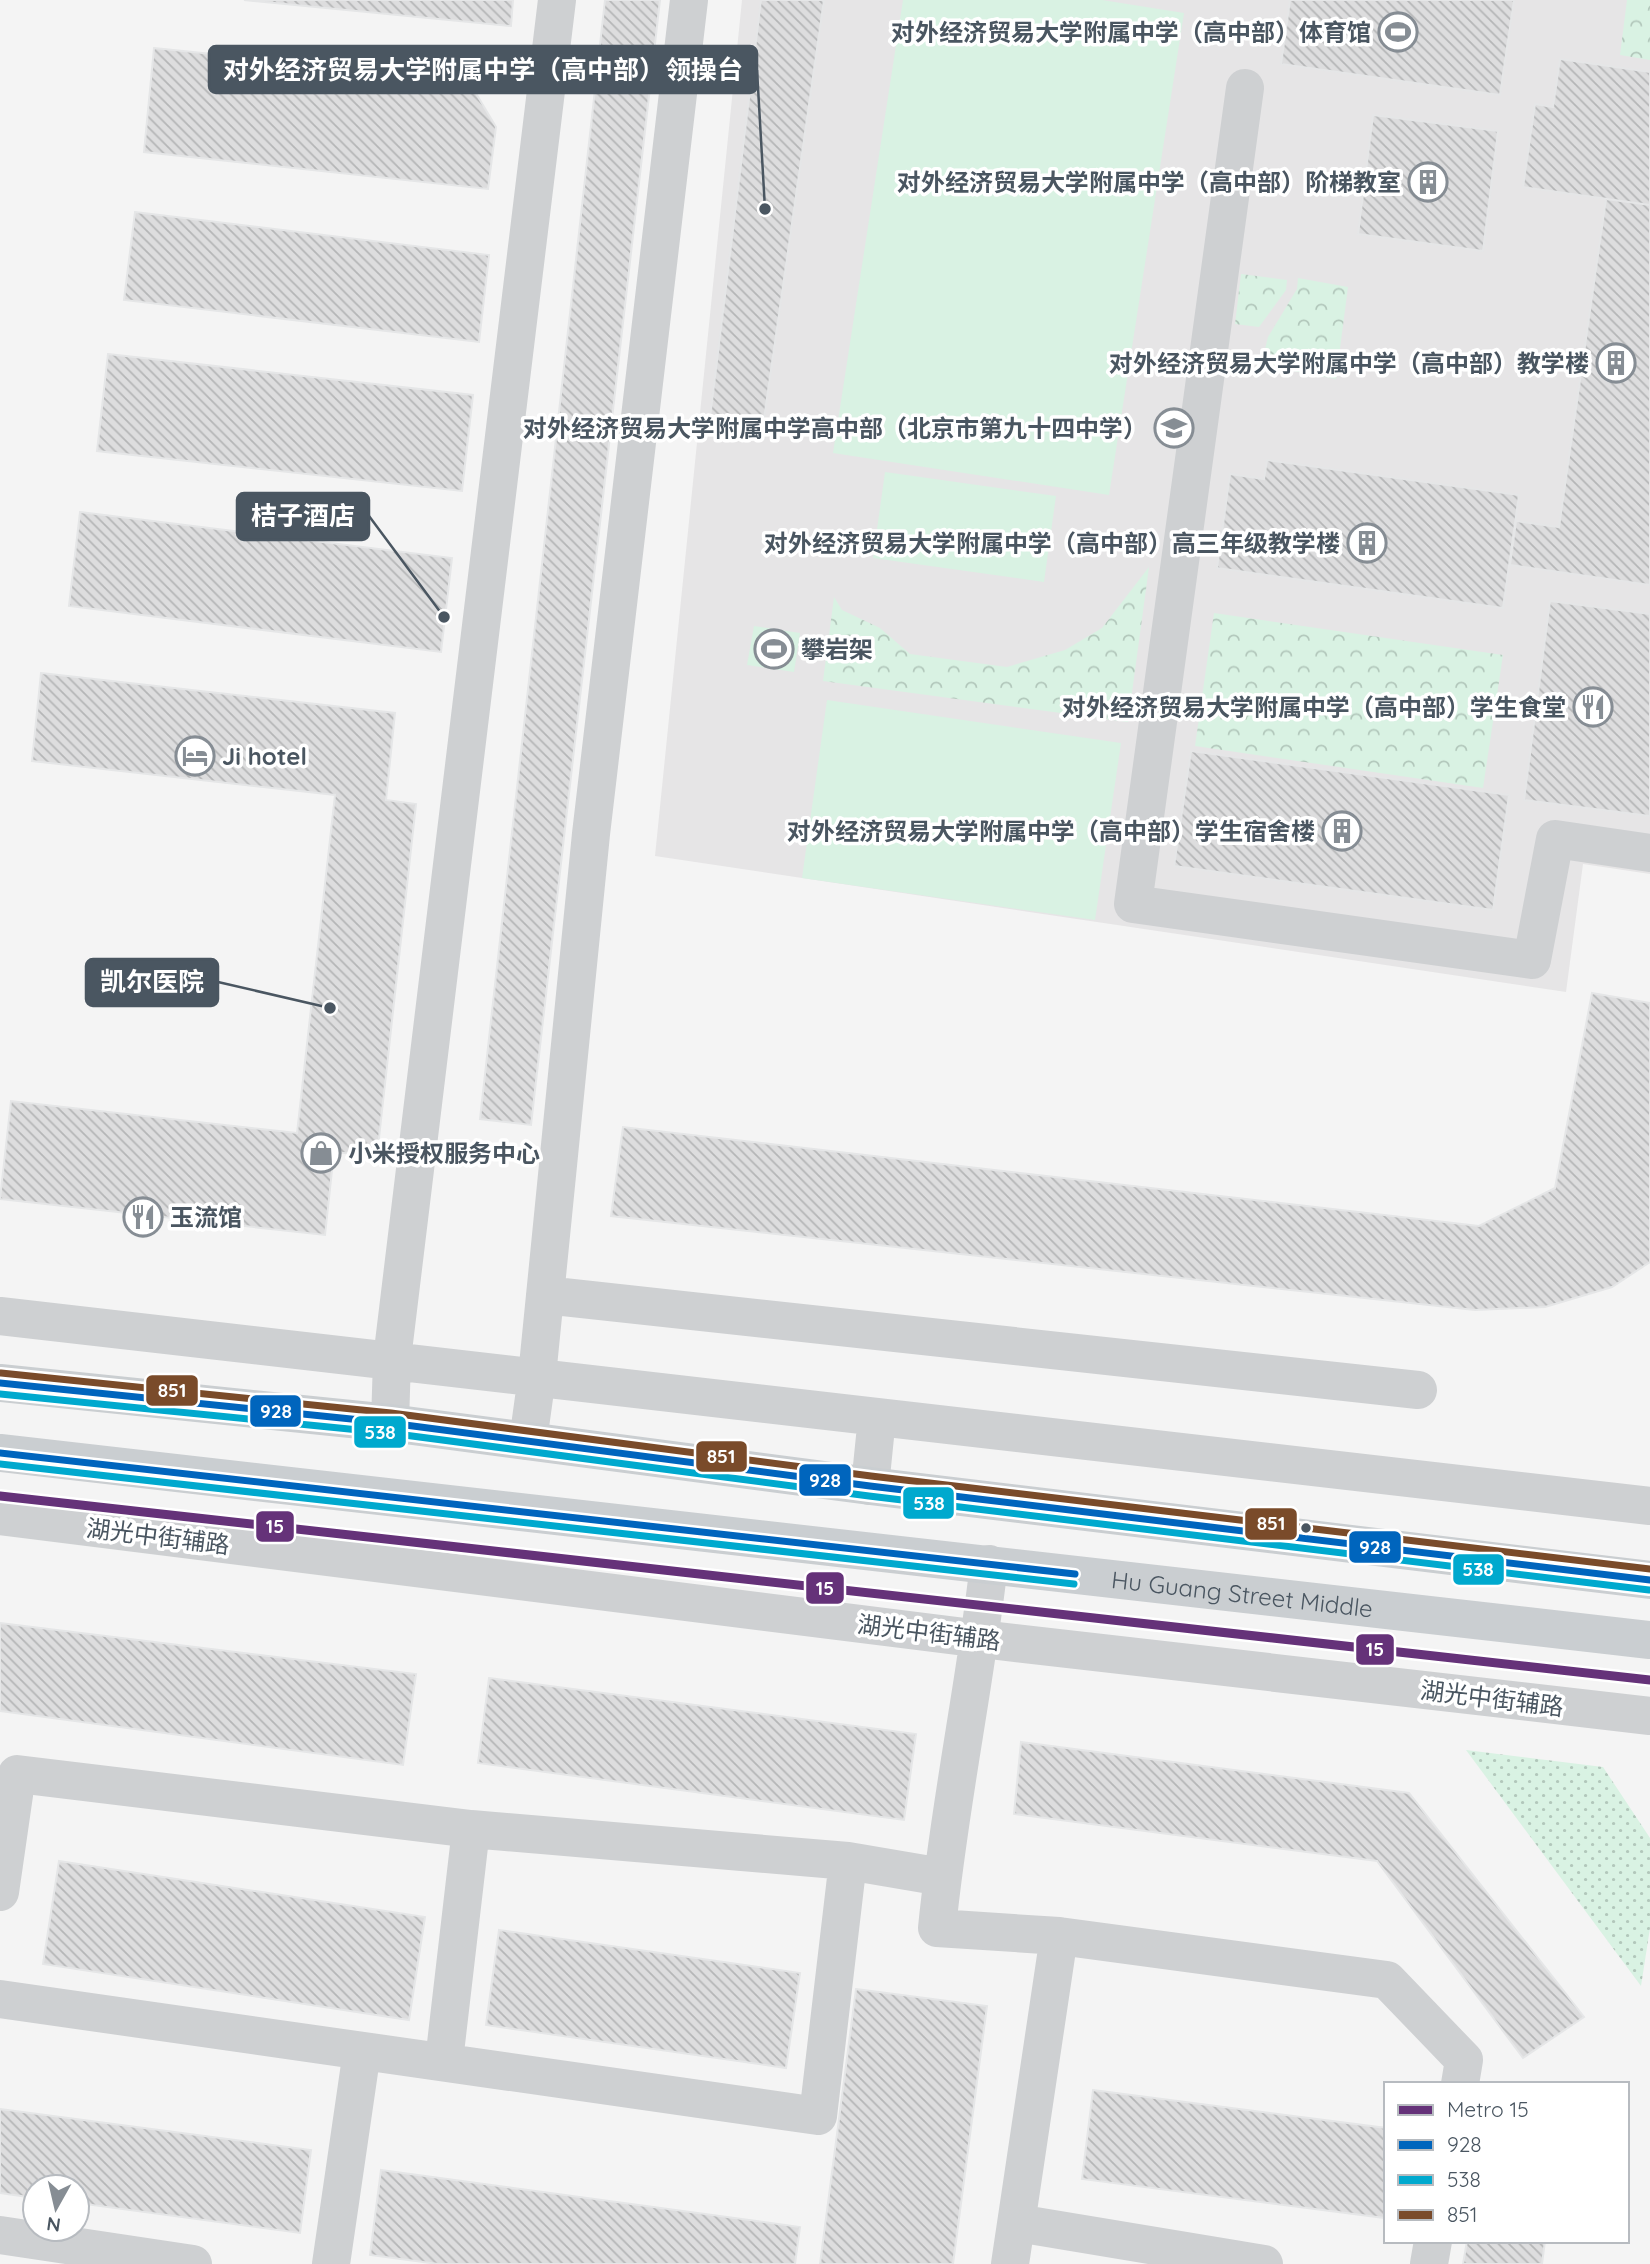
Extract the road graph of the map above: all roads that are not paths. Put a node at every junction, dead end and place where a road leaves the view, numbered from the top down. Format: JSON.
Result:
{"nodes":[{"id":1,"x":557,"y":0,"type":"edge"},
{"id":2,"x":689,"y":0,"type":"edge"},
{"id":3,"x":1245,"y":88,"type":"dead end"},
{"id":4,"x":1650,"y":853,"type":"edge"},
{"id":5,"x":545,"y":1294,"type":"junction"},
{"id":6,"x":0,"y":1315,"type":"edge"},
{"id":7,"x":392,"y":1359,"type":"junction"},
{"id":8,"x":537,"y":1376,"type":"junction"},
{"id":9,"x":0,"y":1383,"type":"edge"},
{"id":10,"x":1418,"y":1390,"type":"dead end"},
{"id":11,"x":877,"y":1417,"type":"junction"},
{"id":12,"x":390,"y":1423,"type":"junction"},
{"id":13,"x":528,"y":1441,"type":"junction"},
{"id":14,"x":0,"y":1453,"type":"edge"},
{"id":15,"x":870,"y":1486,"type":"junction"},
{"id":16,"x":1650,"y":1506,"type":"edge"},
{"id":17,"x":0,"y":1516,"type":"edge"},
{"id":18,"x":989,"y":1564,"type":"junction"},
{"id":19,"x":1650,"y":1580,"type":"edge"},
{"id":20,"x":981,"y":1639,"type":"junction"},
{"id":21,"x":1650,"y":1640,"type":"edge"},
{"id":22,"x":1650,"y":1716,"type":"edge"},
{"id":23,"x":471,"y":1829,"type":"junction"},
{"id":24,"x":848,"y":1861,"type":"junction"},
{"id":25,"x":942,"y":1877,"type":"junction"},
{"id":26,"x":0,"y":1892,"type":"edge"},
{"id":27,"x":1059,"y":1936,"type":"junction"},
{"id":28,"x":0,"y":1999,"type":"edge"},
{"id":29,"x":362,"y":2051,"type":"junction"},
{"id":30,"x":444,"y":2061,"type":"junction"},
{"id":31,"x":1460,"y":2082,"type":"edge"},
{"id":32,"x":1017,"y":2224,"type":"junction"},
{"id":33,"x":0,"y":2235,"type":"edge"},
{"id":34,"x":1433,"y":2243,"type":"edge"},
{"id":35,"x":193,"y":2264,"type":"edge"},
{"id":36,"x":331,"y":2264,"type":"edge"},
{"id":37,"x":1010,"y":2264,"type":"edge"},
{"id":38,"x":1264,"y":2264,"type":"edge"},
{"id":39,"x":1429,"y":2264,"type":"edge"}],
"edges":[{"from":1,"to":7,"type":"street"},
{"from":2,"to":5,"type":"street"},
{"from":3,"to":4,"type":"street"},
{"from":5,"to":8,"type":"street"},
{"from":5,"to":10,"type":"street"},
{"from":6,"to":7,"type":"street"},
{"from":7,"to":8,"type":"street"},
{"from":7,"to":12,"type":"street"},
{"from":8,"to":11,"type":"street"},
{"from":8,"to":13,"type":"street"},
{"from":9,"to":12,"type":"main road"},
{"from":11,"to":15,"type":"street"},
{"from":11,"to":16,"type":"street"},
{"from":12,"to":13,"type":"main road"},
{"from":13,"to":15,"type":"main road"},
{"from":14,"to":18,"type":"main road","name":"Hu Guang Street Middle"},
{"from":15,"to":19,"type":"main road"},
{"from":17,"to":20,"type":"street","name":"湖光中街辅路"},
{"from":18,"to":20,"type":"street"},
{"from":18,"to":21,"type":"main road","name":"Hu Guang Street Middle"},
{"from":20,"to":22,"type":"street","name":"湖光中街辅路"},
{"from":20,"to":25,"type":"street"},
{"from":23,"to":24,"type":"street"},
{"from":23,"to":26,"type":"street"},
{"from":23,"to":30,"type":"street"},
{"from":24,"to":25,"type":"street"},
{"from":24,"to":30,"type":"street"},
{"from":25,"to":27,"type":"street"},
{"from":27,"to":31,"type":"street"},
{"from":27,"to":32,"type":"street"},
{"from":28,"to":29,"type":"street"},
{"from":29,"to":30,"type":"street"},
{"from":29,"to":36,"type":"street"},
{"from":32,"to":37,"type":"street"},
{"from":32,"to":38,"type":"street"},
{"from":33,"to":35,"type":"street"},
{"from":34,"to":39,"type":"street"}]}
